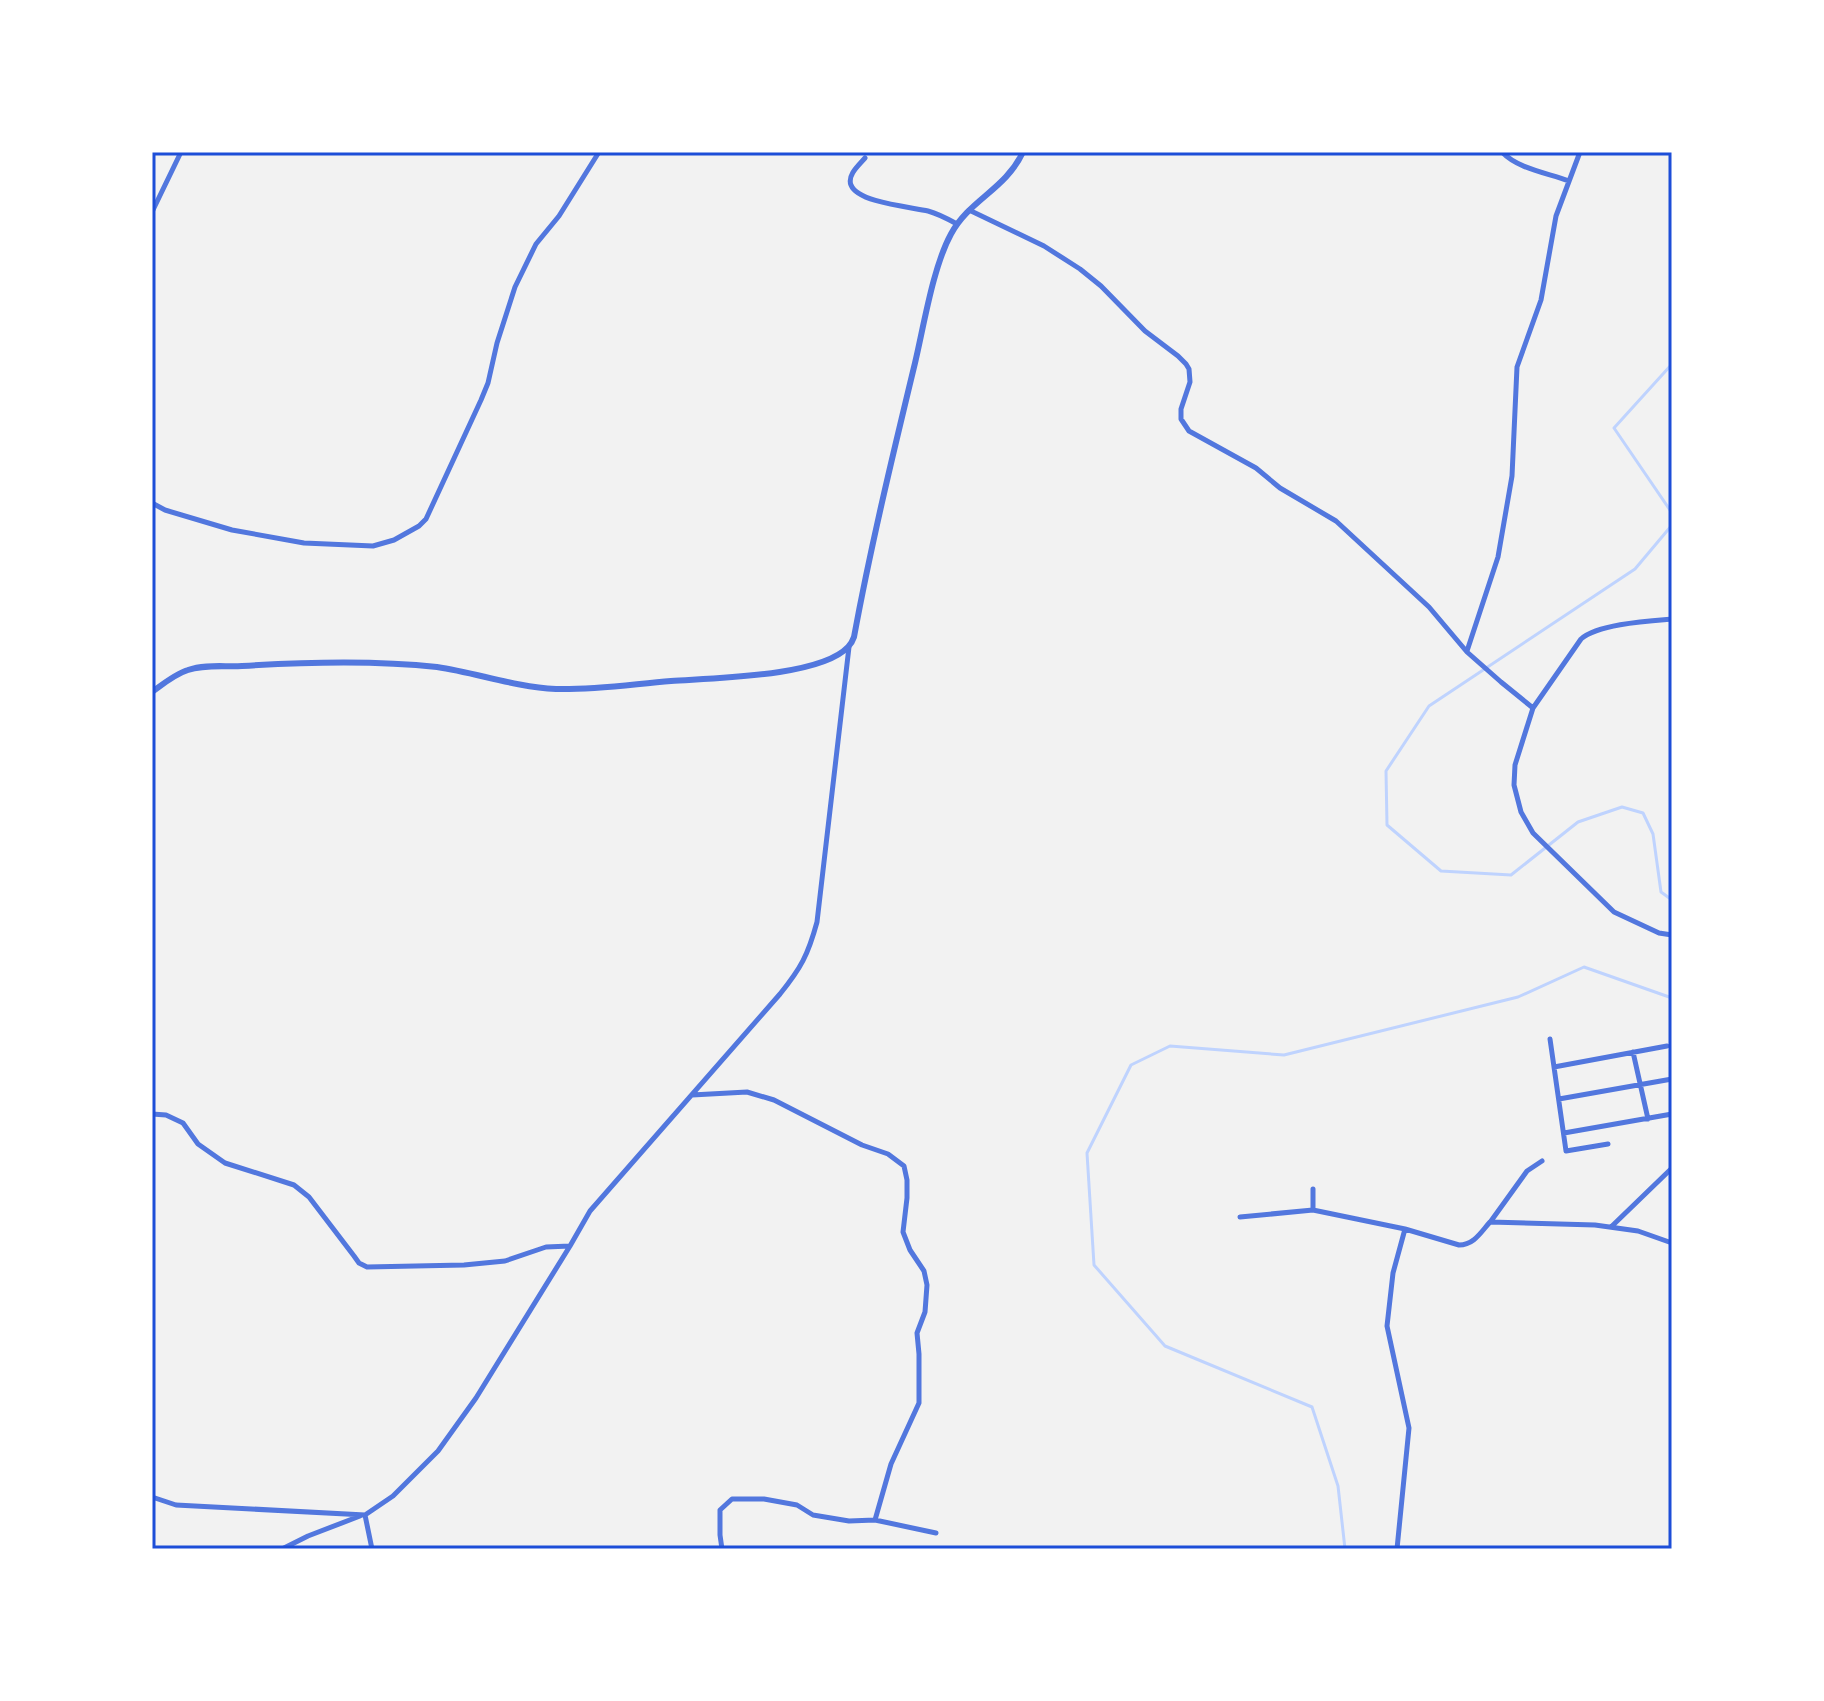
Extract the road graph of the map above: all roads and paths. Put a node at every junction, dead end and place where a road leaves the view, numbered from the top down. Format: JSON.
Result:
{"nodes":[{"id":1,"x":181,"y":152,"type":"edge"},
{"id":2,"x":599,"y":152,"type":"edge"},
{"id":3,"x":1023,"y":152,"type":"edge"},
{"id":4,"x":1502,"y":152,"type":"edge"},
{"id":5,"x":1580,"y":152,"type":"edge"},
{"id":6,"x":865,"y":158,"type":"dead end"},
{"id":7,"x":1569,"y":181,"type":"junction"},
{"id":8,"x":969,"y":210,"type":"junction"},
{"id":9,"x":152,"y":212,"type":"edge"},
{"id":10,"x":957,"y":224,"type":"junction"},
{"id":11,"x":152,"y":503,"type":"edge"},
{"id":12,"x":1672,"y":619,"type":"edge"},
{"id":13,"x":849,"y":647,"type":"junction"},
{"id":14,"x":1467,"y":652,"type":"junction"},
{"id":15,"x":152,"y":692,"type":"edge"},
{"id":16,"x":1533,"y":708,"type":"junction"},
{"id":17,"x":1672,"y":935,"type":"edge"},
{"id":18,"x":1550,"y":1039,"type":"dead end"},
{"id":19,"x":1667,"y":1046,"type":"dead end"},
{"id":20,"x":1633,"y":1052,"type":"junction"},
{"id":21,"x":1554,"y":1067,"type":"junction"},
{"id":22,"x":1672,"y":1079,"type":"edge"},
{"id":23,"x":1640,"y":1085,"type":"junction"},
{"id":24,"x":692,"y":1095,"type":"junction"},
{"id":25,"x":1558,"y":1099,"type":"junction"},
{"id":26,"x":152,"y":1114,"type":"edge"},
{"id":27,"x":1672,"y":1114,"type":"edge"},
{"id":28,"x":1648,"y":1119,"type":"junction"},
{"id":29,"x":1564,"y":1133,"type":"junction"},
{"id":30,"x":1608,"y":1144,"type":"dead end"},
{"id":31,"x":1542,"y":1161,"type":"dead end"},
{"id":32,"x":1672,"y":1168,"type":"edge"},
{"id":33,"x":1313,"y":1189,"type":"dead end"},
{"id":34,"x":1313,"y":1210,"type":"junction"},
{"id":35,"x":1240,"y":1217,"type":"dead end"},
{"id":36,"x":1490,"y":1222,"type":"junction"},
{"id":37,"x":1610,"y":1227,"type":"junction"},
{"id":38,"x":1405,"y":1229,"type":"junction"},
{"id":39,"x":1672,"y":1243,"type":"edge"},
{"id":40,"x":570,"y":1246,"type":"junction"},
{"id":41,"x":152,"y":1497,"type":"edge"},
{"id":42,"x":365,"y":1515,"type":"junction"},
{"id":43,"x":875,"y":1520,"type":"junction"},
{"id":44,"x":936,"y":1533,"type":"dead end"},
{"id":45,"x":282,"y":1549,"type":"edge"},
{"id":46,"x":372,"y":1549,"type":"edge"},
{"id":47,"x":722,"y":1549,"type":"edge"},
{"id":48,"x":1397,"y":1549,"type":"edge"}],
"edges":[{"from":1,"to":9,"type":"street"},
{"from":2,"to":11,"type":"street"},
{"from":3,"to":8,"type":"street"},
{"from":4,"to":7,"type":"street"},
{"from":5,"to":7,"type":"street"},
{"from":6,"to":10,"type":"street"},
{"from":7,"to":14,"type":"street"},
{"from":8,"to":10,"type":"street"},
{"from":8,"to":14,"type":"street"},
{"from":10,"to":13,"type":"street"},
{"from":12,"to":16,"type":"street"},
{"from":13,"to":15,"type":"street"},
{"from":13,"to":24,"type":"street"},
{"from":14,"to":16,"type":"street"},
{"from":16,"to":17,"type":"street"},
{"from":18,"to":21,"type":"street"},
{"from":19,"to":20,"type":"street"},
{"from":20,"to":21,"type":"street"},
{"from":20,"to":23,"type":"street"},
{"from":21,"to":25,"type":"street"},
{"from":22,"to":23,"type":"street"},
{"from":23,"to":25,"type":"street"},
{"from":23,"to":28,"type":"street"},
{"from":24,"to":40,"type":"street"},
{"from":24,"to":43,"type":"street"},
{"from":25,"to":29,"type":"street"},
{"from":26,"to":40,"type":"street"},
{"from":27,"to":28,"type":"street"},
{"from":28,"to":29,"type":"street"},
{"from":29,"to":30,"type":"street"},
{"from":31,"to":36,"type":"street"},
{"from":32,"to":37,"type":"street"},
{"from":33,"to":34,"type":"street"},
{"from":34,"to":35,"type":"street"},
{"from":34,"to":38,"type":"street"},
{"from":36,"to":37,"type":"street"},
{"from":36,"to":38,"type":"street"},
{"from":37,"to":39,"type":"street"},
{"from":38,"to":48,"type":"street"},
{"from":40,"to":42,"type":"street"},
{"from":41,"to":42,"type":"street"},
{"from":42,"to":45,"type":"street"},
{"from":42,"to":46,"type":"street"},
{"from":43,"to":44,"type":"street"},
{"from":43,"to":47,"type":"street"}]}
